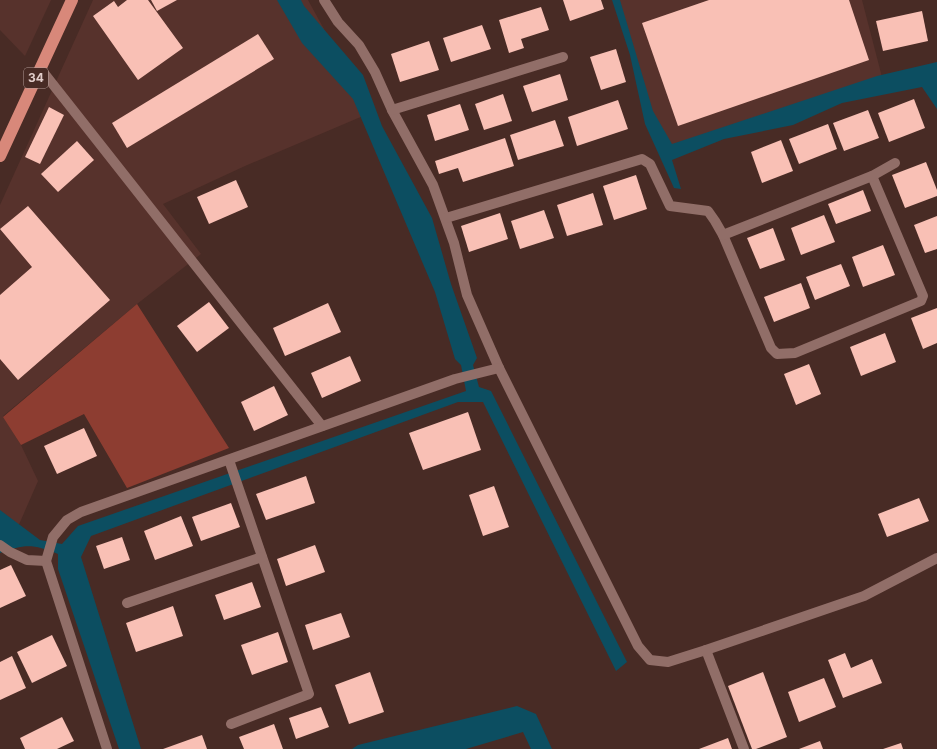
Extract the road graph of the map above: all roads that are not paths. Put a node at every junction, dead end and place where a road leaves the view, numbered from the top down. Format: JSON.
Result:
{"nodes":[{"id":1,"x":72,"y":0,"type":"edge"},
{"id":2,"x":324,"y":0,"type":"edge"},
{"id":3,"x":563,"y":57,"type":"dead end"},
{"id":4,"x":40,"y":68,"type":"junction"},
{"id":5,"x":392,"y":110,"type":"junction"},
{"id":6,"x":0,"y":156,"type":"edge"},
{"id":7,"x":895,"y":163,"type":"dead end"},
{"id":8,"x":872,"y":176,"type":"junction"},
{"id":9,"x":446,"y":218,"type":"junction"},
{"id":10,"x":723,"y":235,"type":"junction"},
{"id":11,"x":499,"y":368,"type":"junction"},
{"id":12,"x":322,"y":426,"type":"junction"},
{"id":13,"x":229,"y":460,"type":"junction"},
{"id":14,"x":0,"y":544,"type":"edge"},
{"id":15,"x":262,"y":557,"type":"junction"},
{"id":16,"x":937,"y":558,"type":"edge"},
{"id":17,"x":46,"y":561,"type":"junction"},
{"id":18,"x":127,"y":603,"type":"dead end"},
{"id":19,"x":706,"y":650,"type":"junction"},
{"id":20,"x":231,"y":724,"type":"dead end"},
{"id":21,"x":107,"y":749,"type":"edge"},
{"id":22,"x":744,"y":749,"type":"edge"}],
"edges":[{"from":1,"to":4,"type":"highway","number":"34"},
{"from":2,"to":5,"type":"street"},
{"from":3,"to":5,"type":"street"},
{"from":4,"to":6,"type":"highway","number":"34"},
{"from":4,"to":12,"type":"street"},
{"from":5,"to":9,"type":"street"},
{"from":7,"to":8,"type":"street"},
{"from":8,"to":10,"type":"street"},
{"from":8,"to":10,"type":"street"},
{"from":9,"to":10,"type":"street"},
{"from":9,"to":11,"type":"street"},
{"from":11,"to":12,"type":"street"},
{"from":11,"to":19,"type":"street"},
{"from":12,"to":13,"type":"street"},
{"from":13,"to":15,"type":"street"},
{"from":13,"to":17,"type":"street"},
{"from":14,"to":17,"type":"street"},
{"from":15,"to":18,"type":"street"},
{"from":15,"to":20,"type":"street"},
{"from":16,"to":19,"type":"street"},
{"from":17,"to":21,"type":"street"},
{"from":19,"to":22,"type":"street"}]}
